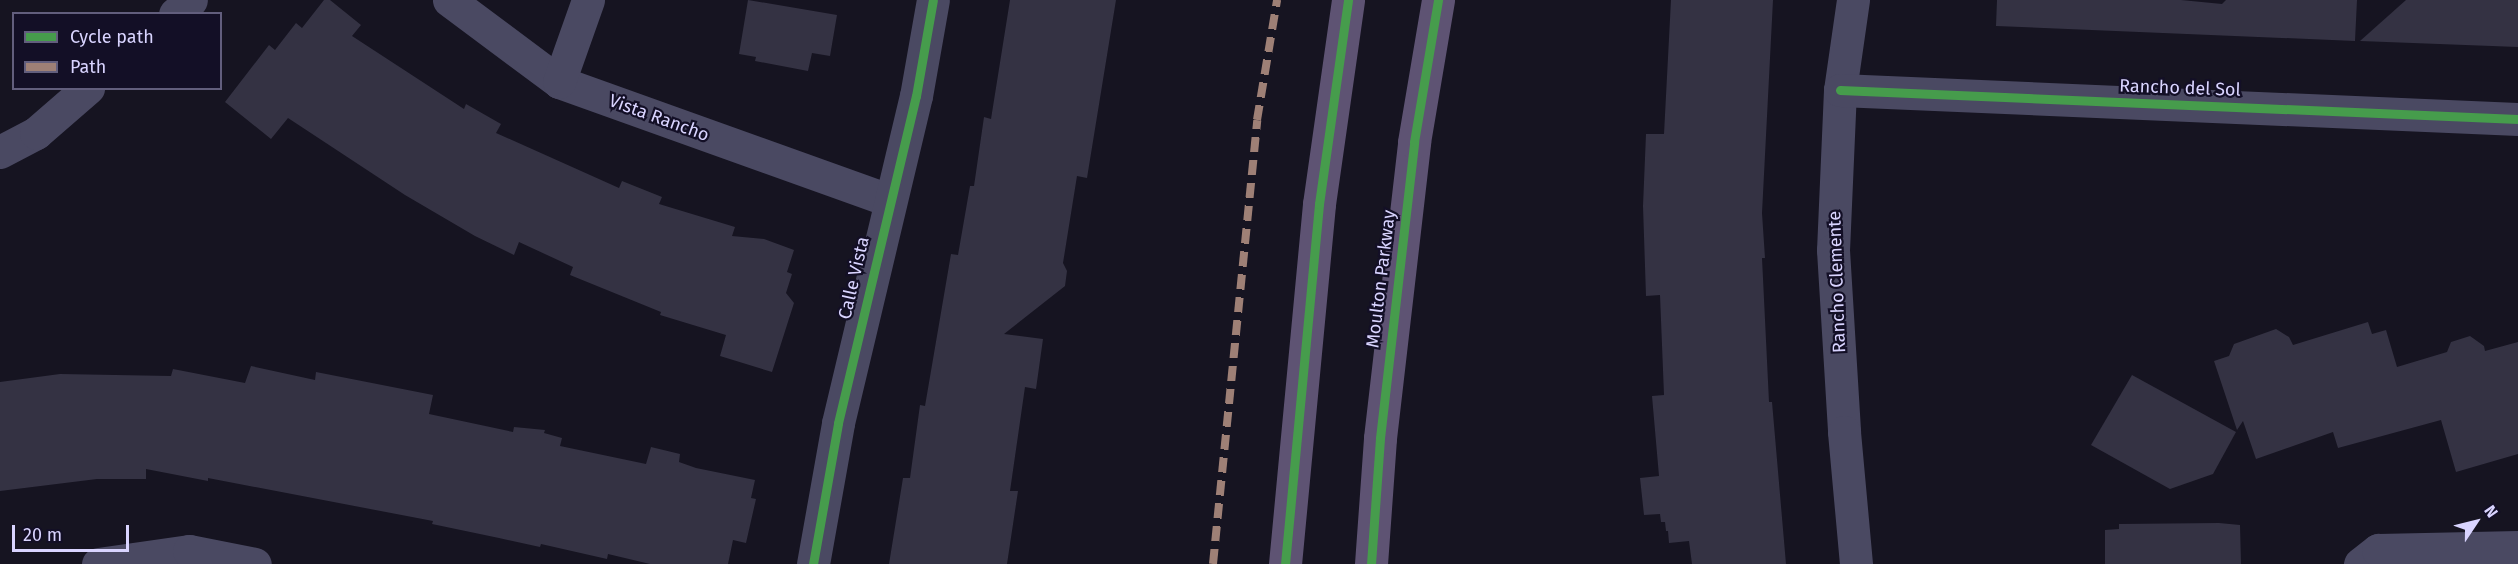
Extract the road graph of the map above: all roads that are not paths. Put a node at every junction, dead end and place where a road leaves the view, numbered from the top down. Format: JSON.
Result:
{"nodes":[{"id":1,"x":191,"y":0,"type":"edge"},
{"id":2,"x":449,"y":0,"type":"edge"},
{"id":3,"x":588,"y":0,"type":"edge"},
{"id":4,"x":933,"y":0,"type":"edge"},
{"id":5,"x":1348,"y":0,"type":"edge"},
{"id":6,"x":1438,"y":0,"type":"edge"},
{"id":7,"x":1853,"y":0,"type":"edge"},
{"id":8,"x":177,"y":12,"type":"edge"},
{"id":9,"x":559,"y":82,"type":"junction"},
{"id":10,"x":86,"y":90,"type":"edge"},
{"id":11,"x":1840,"y":90,"type":"junction"},
{"id":12,"x":2518,"y":119,"type":"edge"},
{"id":13,"x":0,"y":152,"type":"edge"},
{"id":14,"x":889,"y":200,"type":"junction"},
{"id":15,"x":2518,"y":547,"type":"edge"},
{"id":16,"x":2369,"y":557,"type":"edge"},
{"id":17,"x":98,"y":564,"type":"edge"},
{"id":18,"x":255,"y":564,"type":"edge"},
{"id":19,"x":813,"y":564,"type":"edge"},
{"id":20,"x":1285,"y":564,"type":"edge"},
{"id":21,"x":1371,"y":564,"type":"edge"},
{"id":22,"x":1856,"y":564,"type":"edge"}],
"edges":[{"from":1,"to":8,"type":"street"},
{"from":2,"to":9,"type":"street","name":"Vista Rancho"},
{"from":3,"to":9,"type":"street"},
{"from":4,"to":14,"type":"street","name":"Calle Vista"},
{"from":5,"to":20,"type":"main road"},
{"from":6,"to":21,"type":"main road","name":"Moulton Parkway"},
{"from":7,"to":11,"type":"street","name":"Rancho Clemente"},
{"from":9,"to":14,"type":"street","name":"Vista Rancho"},
{"from":10,"to":13,"type":"street"},
{"from":11,"to":12,"type":"street","name":"Rancho del Sol"},
{"from":11,"to":22,"type":"street","name":"Rancho Clemente"},
{"from":14,"to":19,"type":"street","name":"Calle Vista"},
{"from":15,"to":16,"type":"street"},
{"from":17,"to":18,"type":"street"}]}
